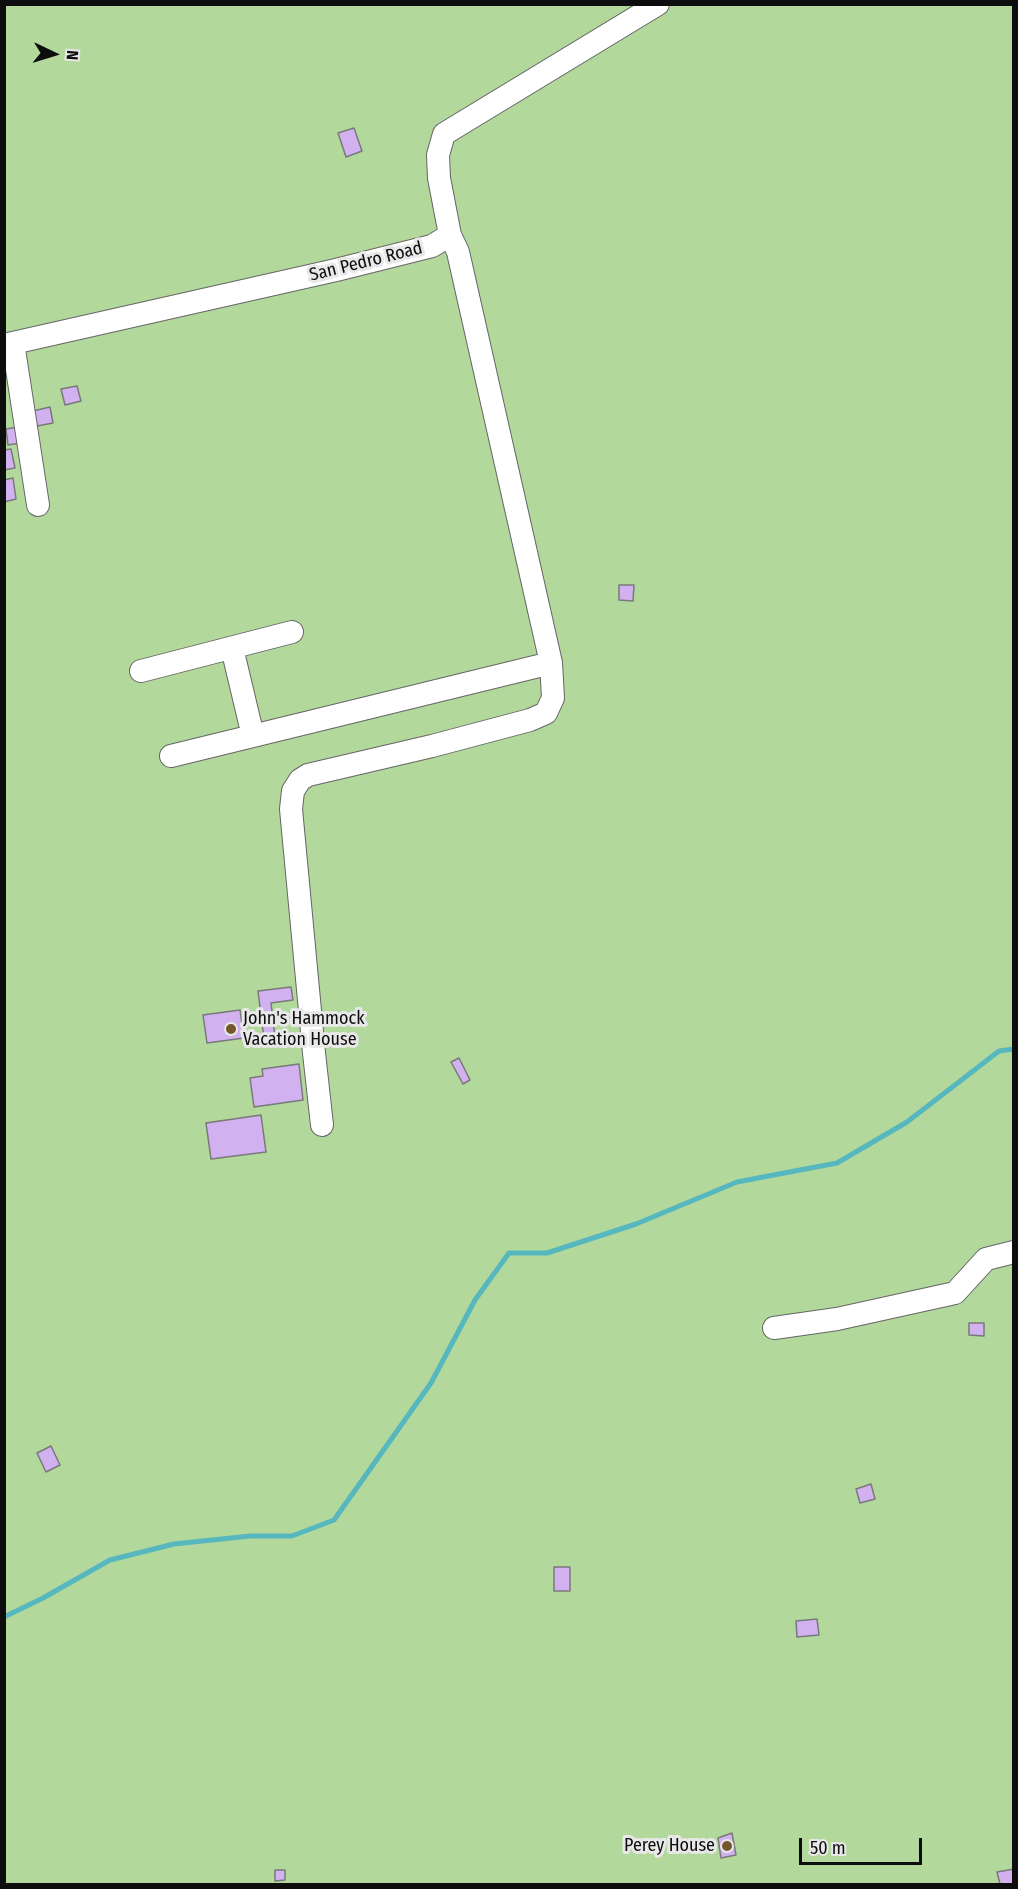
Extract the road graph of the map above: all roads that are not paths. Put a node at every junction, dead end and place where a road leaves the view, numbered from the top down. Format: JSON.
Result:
{"nodes":[{"id":1,"x":658,"y":4,"type":"edge"},
{"id":2,"x":450,"y":236,"type":"junction"},
{"id":3,"x":9,"y":344,"type":"edge"},
{"id":4,"x":38,"y":505,"type":"dead end"},
{"id":5,"x":292,"y":632,"type":"dead end"},
{"id":6,"x":232,"y":648,"type":"junction"},
{"id":7,"x":551,"y":663,"type":"junction"},
{"id":8,"x":141,"y":671,"type":"dead end"},
{"id":9,"x":253,"y":736,"type":"junction"},
{"id":10,"x":171,"y":756,"type":"dead end"},
{"id":11,"x":322,"y":1125,"type":"dead end"},
{"id":12,"x":1014,"y":1252,"type":"edge"},
{"id":13,"x":774,"y":1328,"type":"dead end"}],
"edges":[{"from":1,"to":2,"type":"street"},
{"from":2,"to":3,"type":"street","name":"San Pedro Road"},
{"from":2,"to":7,"type":"street"},
{"from":3,"to":4,"type":"street"},
{"from":5,"to":6,"type":"street"},
{"from":6,"to":8,"type":"street"},
{"from":6,"to":9,"type":"street"},
{"from":7,"to":9,"type":"street"},
{"from":7,"to":11,"type":"street"},
{"from":9,"to":10,"type":"street"},
{"from":12,"to":13,"type":"street"}]}
